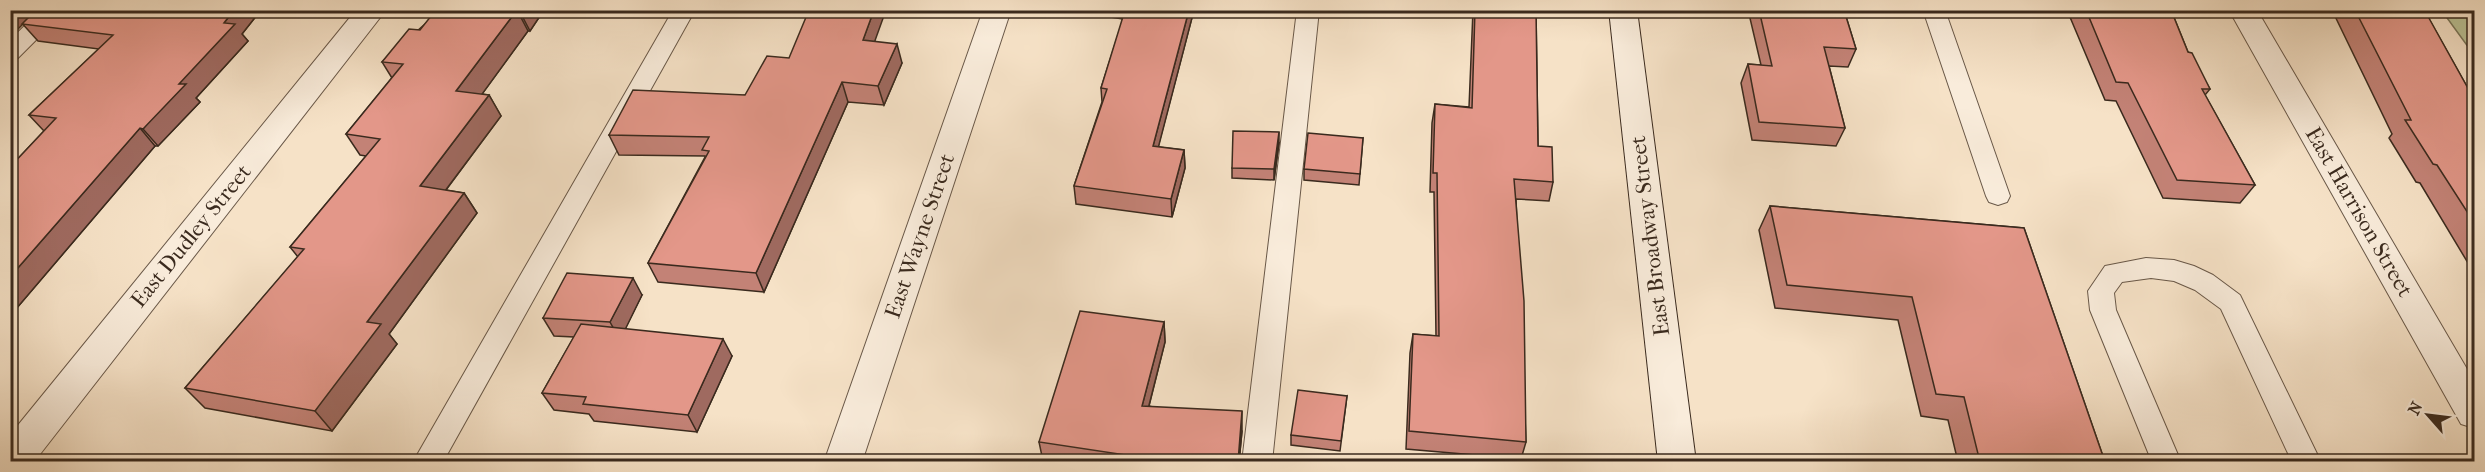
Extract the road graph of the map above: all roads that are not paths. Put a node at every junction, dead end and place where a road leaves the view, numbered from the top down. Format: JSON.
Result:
{"nodes":[{"id":1,"x":55,"y":10,"type":"edge"},
{"id":2,"x":372,"y":10,"type":"edge"},
{"id":3,"x":684,"y":10,"type":"edge"},
{"id":4,"x":996,"y":10,"type":"edge"},
{"id":5,"x":1308,"y":10,"type":"edge"},
{"id":6,"x":1623,"y":10,"type":"edge"},
{"id":7,"x":1934,"y":10,"type":"edge"},
{"id":8,"x":2243,"y":10,"type":"edge"},
{"id":9,"x":10,"y":53,"type":"edge"},
{"id":10,"x":1998,"y":196,"type":"dead end"},
{"id":11,"x":2475,"y":413,"type":"edge"},
{"id":12,"x":11,"y":462,"type":"edge"},
{"id":13,"x":427,"y":462,"type":"edge"},
{"id":14,"x":843,"y":462,"type":"edge"},
{"id":15,"x":1257,"y":462,"type":"edge"},
{"id":16,"x":1677,"y":462,"type":"edge"},
{"id":17,"x":2167,"y":462,"type":"edge"},
{"id":18,"x":2307,"y":462,"type":"edge"}],
"edges":[{"from":1,"to":9,"type":"lane"},
{"from":2,"to":12,"type":"street","name":"East Dudley Street"},
{"from":3,"to":13,"type":"lane"},
{"from":4,"to":14,"type":"street","name":"East Wayne Street"},
{"from":5,"to":15,"type":"lane"},
{"from":6,"to":16,"type":"street","name":"East Broadway Street"},
{"from":7,"to":10,"type":"lane"},
{"from":8,"to":11,"type":"street","name":"East Harrison Street"},
{"from":17,"to":18,"type":"lane"}]}
